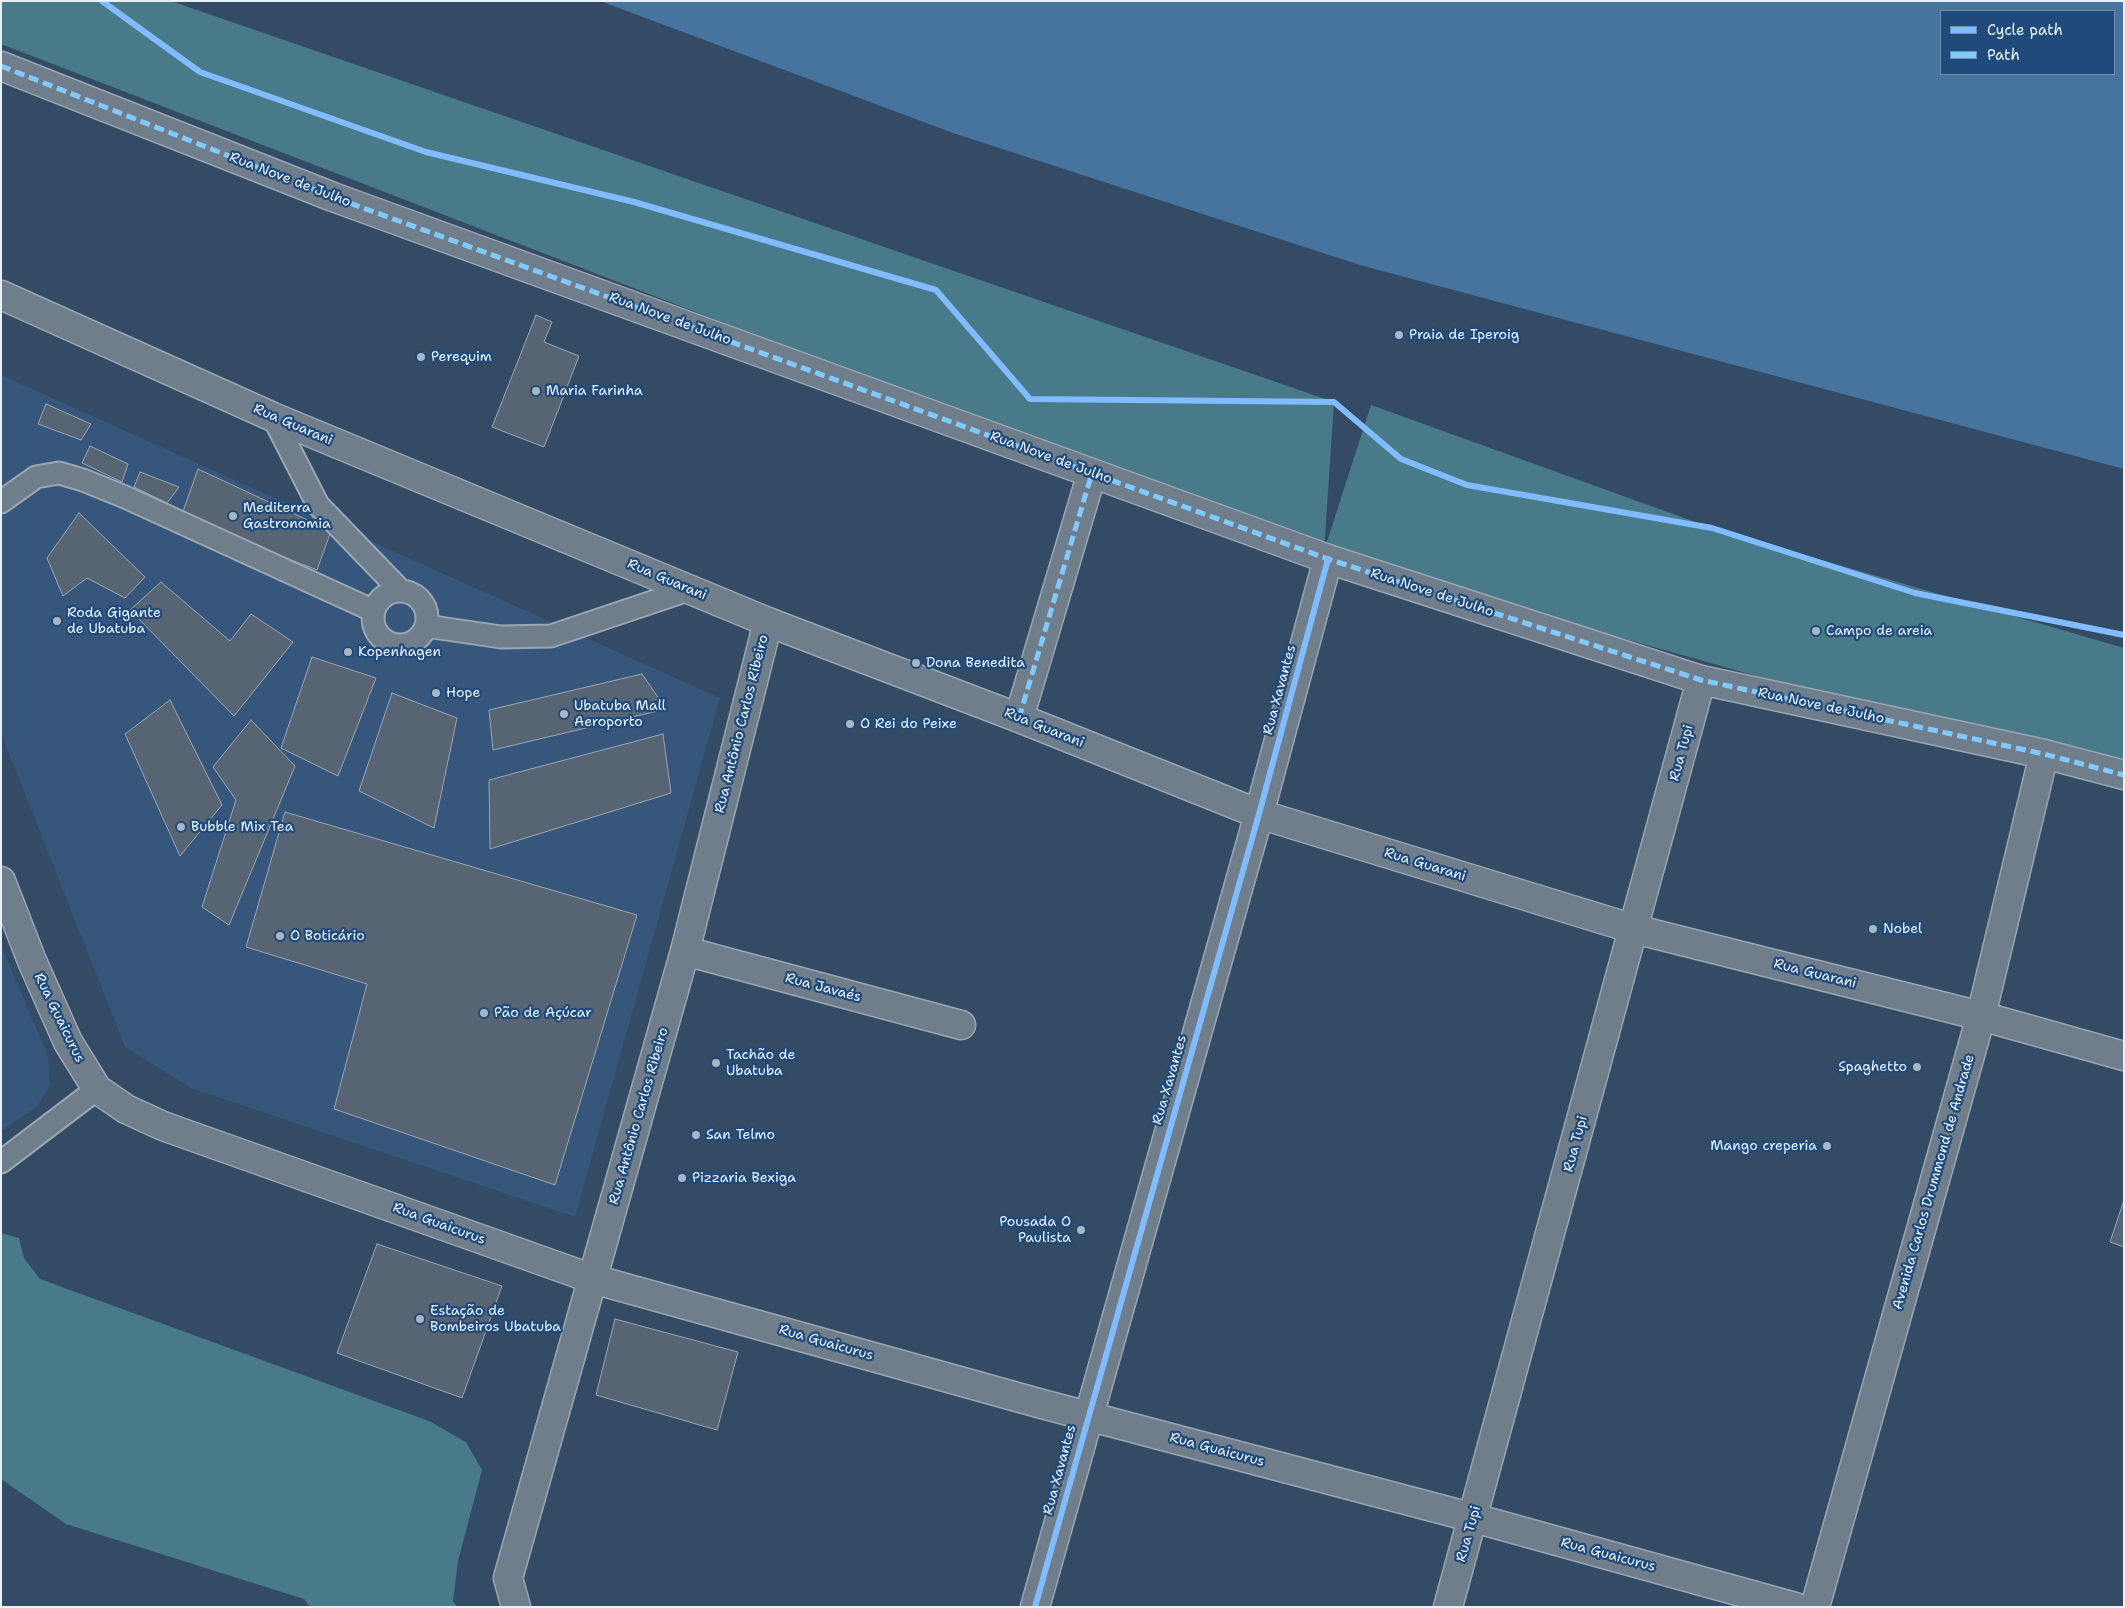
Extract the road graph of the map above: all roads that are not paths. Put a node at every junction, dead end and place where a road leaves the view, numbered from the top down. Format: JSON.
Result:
{"nodes":[{"id":1,"x":1,"y":66,"type":"edge"},
{"id":2,"x":6,"y":300,"type":"edge"},
{"id":3,"x":273,"y":417,"type":"junction"},
{"id":4,"x":1092,"y":473,"type":"junction"},
{"id":5,"x":1,"y":502,"type":"edge"},
{"id":6,"x":1328,"y":559,"type":"junction"},
{"id":7,"x":691,"y":589,"type":"junction"},
{"id":8,"x":402,"y":591,"type":"junction"},
{"id":9,"x":374,"y":611,"type":"junction"},
{"id":10,"x":768,"y":622,"type":"junction"},
{"id":11,"x":426,"y":626,"type":"junction"},
{"id":12,"x":1701,"y":680,"type":"junction"},
{"id":13,"x":1019,"y":718,"type":"junction"},
{"id":14,"x":2044,"y":754,"type":"junction"},
{"id":15,"x":2124,"y":776,"type":"edge"},
{"id":16,"x":1259,"y":814,"type":"junction"},
{"id":17,"x":1,"y":881,"type":"edge"},
{"id":18,"x":1634,"y":929,"type":"junction"},
{"id":19,"x":685,"y":951,"type":"junction"},
{"id":20,"x":1981,"y":1016,"type":"junction"},
{"id":21,"x":961,"y":1025,"type":"dead end"},
{"id":22,"x":2124,"y":1056,"type":"edge"},
{"id":23,"x":97,"y":1089,"type":"junction"},
{"id":24,"x":1,"y":1162,"type":"edge"},
{"id":25,"x":593,"y":1279,"type":"junction"},
{"id":26,"x":1088,"y":1416,"type":"junction"},
{"id":27,"x":1474,"y":1518,"type":"junction"},
{"id":28,"x":516,"y":1607,"type":"edge"},
{"id":29,"x":1035,"y":1607,"type":"edge"},
{"id":30,"x":1448,"y":1607,"type":"edge"},
{"id":31,"x":1795,"y":1607,"type":"edge"},
{"id":32,"x":1815,"y":1607,"type":"edge"}],
"edges":[{"from":1,"to":4,"type":"street","name":"Rua Nove de Julho"},
{"from":2,"to":3,"type":"street","name":"Rua Guarani"},
{"from":3,"to":7,"type":"street","name":"Rua Guarani"},
{"from":3,"to":8,"type":"lane"},
{"from":4,"to":6,"type":"street","name":"Rua Nove de Julho"},
{"from":4,"to":13,"type":"street"},
{"from":5,"to":9,"type":"lane"},
{"from":6,"to":12,"type":"street","name":"Rua Nove de Julho"},
{"from":6,"to":16,"type":"street","name":"Rua Xavantes"},
{"from":7,"to":10,"type":"street","name":"Rua Guarani"},
{"from":7,"to":11,"type":"lane"},
{"from":8,"to":9,"type":"lane"},
{"from":8,"to":11,"type":"lane"},
{"from":9,"to":11,"type":"lane"},
{"from":10,"to":13,"type":"street","name":"Rua Guarani"},
{"from":10,"to":19,"type":"street","name":"Rua Antônio Carlos Ribeiro"},
{"from":12,"to":14,"type":"street","name":"Rua Nove de Julho"},
{"from":12,"to":18,"type":"street","name":"Rua Tupi"},
{"from":13,"to":16,"type":"street","name":"Rua Guarani"},
{"from":14,"to":15,"type":"street","name":"Rua Nove de Julho"},
{"from":14,"to":20,"type":"street","name":"Avenida Carlos Drummond de Andrade"},
{"from":16,"to":18,"type":"street","name":"Rua Guarani"},
{"from":16,"to":26,"type":"street","name":"Rua Xavantes"},
{"from":17,"to":23,"type":"street","name":"Rua Guaicurus"},
{"from":18,"to":20,"type":"street","name":"Rua Guarani"},
{"from":18,"to":27,"type":"street","name":"Rua Tupi"},
{"from":19,"to":21,"type":"street","name":"Rua Javaés"},
{"from":19,"to":25,"type":"street","name":"Rua Antônio Carlos Ribeiro"},
{"from":20,"to":22,"type":"street","name":"Rua Guarani"},
{"from":20,"to":32,"type":"street","name":"Avenida Carlos Drummond de Andrade"},
{"from":23,"to":24,"type":"lane"},
{"from":23,"to":25,"type":"street","name":"Rua Guaicurus"},
{"from":25,"to":26,"type":"street","name":"Rua Guaicurus"},
{"from":25,"to":28,"type":"street","name":"Rua Antônio Carlos Ribeiro"},
{"from":26,"to":27,"type":"street","name":"Rua Guaicurus"},
{"from":26,"to":29,"type":"street","name":"Rua Xavantes"},
{"from":27,"to":30,"type":"street","name":"Rua Tupi"},
{"from":27,"to":31,"type":"street","name":"Rua Guaicurus"}]}
